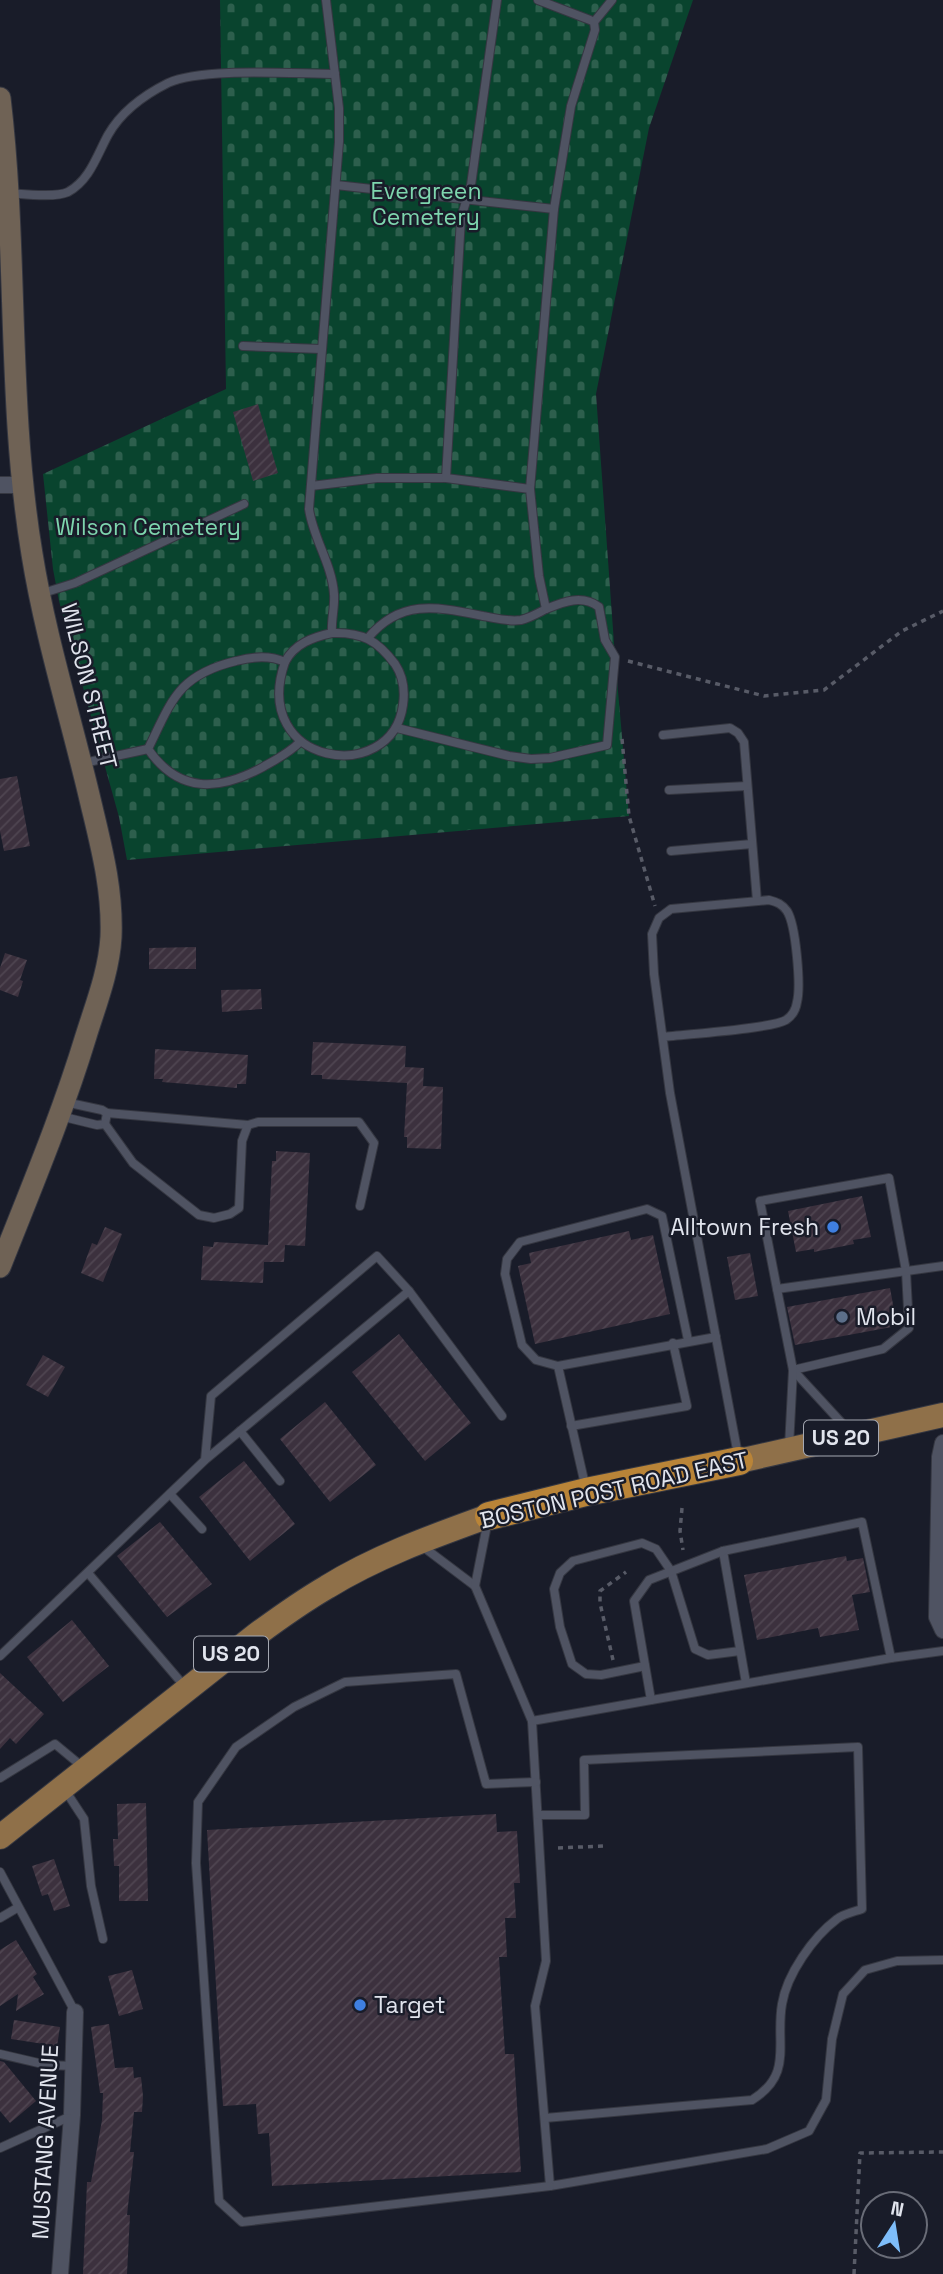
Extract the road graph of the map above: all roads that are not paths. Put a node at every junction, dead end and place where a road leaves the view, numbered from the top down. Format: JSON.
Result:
{"nodes":[{"id":1,"x":326,"y":0,"type":"edge"},
{"id":2,"x":497,"y":0,"type":"edge"},
{"id":3,"x":538,"y":0,"type":"edge"},
{"id":4,"x":612,"y":0,"type":"edge"},
{"id":5,"x":594,"y":22,"type":"junction"},
{"id":6,"x":335,"y":74,"type":"junction"},
{"id":7,"x":0,"y":98,"type":"edge"},
{"id":8,"x":335,"y":185,"type":"junction"},
{"id":9,"x":9,"y":193,"type":"junction"},
{"id":10,"x":467,"y":199,"type":"junction"},
{"id":11,"x":554,"y":209,"type":"junction"},
{"id":12,"x":243,"y":346,"type":"dead end"},
{"id":13,"x":321,"y":349,"type":"junction"},
{"id":14,"x":446,"y":478,"type":"junction"},
{"id":15,"x":0,"y":485,"type":"edge"},
{"id":16,"x":24,"y":485,"type":"junction"},
{"id":17,"x":311,"y":486,"type":"junction"},
{"id":18,"x":530,"y":489,"type":"junction"},
{"id":19,"x":244,"y":504,"type":"dead end"},
{"id":20,"x":40,"y":594,"type":"junction"},
{"id":21,"x":546,"y":609,"type":"junction"},
{"id":22,"x":332,"y":633,"type":"junction"},
{"id":23,"x":368,"y":638,"type":"junction"},
{"id":24,"x":285,"y":662,"type":"junction"},
{"id":25,"x":397,"y":728,"type":"junction"},
{"id":26,"x":663,"y":735,"type":"dead end"},
{"id":27,"x":300,"y":742,"type":"junction"},
{"id":28,"x":148,"y":749,"type":"junction"},
{"id":29,"x":81,"y":764,"type":"junction"},
{"id":30,"x":747,"y":786,"type":"junction"},
{"id":31,"x":669,"y":790,"type":"dead end"},
{"id":32,"x":752,"y":844,"type":"junction"},
{"id":33,"x":671,"y":851,"type":"dead end"},
{"id":34,"x":757,"y":901,"type":"junction"},
{"id":35,"x":663,"y":1037,"type":"junction"},
{"id":36,"x":62,"y":1109,"type":"junction"},
{"id":37,"x":107,"y":1113,"type":"junction"},
{"id":38,"x":106,"y":1124,"type":"junction"},
{"id":39,"x":248,"y":1125,"type":"junction"},
{"id":40,"x":360,"y":1206,"type":"dead end"},
{"id":41,"x":8,"y":1227,"type":"edge"},
{"id":42,"x":943,"y":1266,"type":"edge"},
{"id":43,"x":0,"y":1267,"type":"edge"},
{"id":44,"x":906,"y":1271,"type":"junction"},
{"id":45,"x":777,"y":1289,"type":"junction"},
{"id":46,"x":410,"y":1291,"type":"junction"},
{"id":47,"x":716,"y":1337,"type":"junction"},
{"id":48,"x":688,"y":1340,"type":"junction"},
{"id":49,"x":673,"y":1343,"type":"junction"},
{"id":50,"x":558,"y":1366,"type":"junction"},
{"id":51,"x":793,"y":1370,"type":"junction"},
{"id":52,"x":943,"y":1415,"type":"edge"},
{"id":53,"x":502,"y":1416,"type":"dead end"},
{"id":54,"x":571,"y":1426,"type":"junction"},
{"id":55,"x":240,"y":1431,"type":"junction"},
{"id":56,"x":853,"y":1436,"type":"junction"},
{"id":57,"x":943,"y":1443,"type":"edge"},
{"id":58,"x":788,"y":1450,"type":"junction"},
{"id":59,"x":205,"y":1460,"type":"junction"},
{"id":60,"x":739,"y":1461,"type":"junction"},
{"id":61,"x":280,"y":1481,"type":"dead end"},
{"id":62,"x":586,"y":1492,"type":"junction"},
{"id":63,"x":170,"y":1494,"type":"junction"},
{"id":64,"x":489,"y":1516,"type":"junction"},
{"id":65,"x":202,"y":1530,"type":"dead end"},
{"id":66,"x":418,"y":1543,"type":"junction"},
{"id":67,"x":723,"y":1551,"type":"junction"},
{"id":68,"x":671,"y":1570,"type":"junction"},
{"id":69,"x":88,"y":1573,"type":"junction"},
{"id":70,"x":475,"y":1586,"type":"junction"},
{"id":71,"x":943,"y":1630,"type":"edge"},
{"id":72,"x":740,"y":1651,"type":"junction"},
{"id":73,"x":943,"y":1651,"type":"edge"},
{"id":74,"x":0,"y":1656,"type":"edge"},
{"id":75,"x":891,"y":1658,"type":"junction"},
{"id":76,"x":645,"y":1667,"type":"junction"},
{"id":77,"x":746,"y":1683,"type":"junction"},
{"id":78,"x":187,"y":1690,"type":"junction"},
{"id":79,"x":651,"y":1700,"type":"junction"},
{"id":80,"x":532,"y":1721,"type":"junction"},
{"id":81,"x":86,"y":1770,"type":"junction"},
{"id":82,"x":0,"y":1778,"type":"edge"},
{"id":83,"x":536,"y":1782,"type":"junction"},
{"id":84,"x":63,"y":1788,"type":"junction"},
{"id":85,"x":538,"y":1815,"type":"junction"},
{"id":86,"x":0,"y":1837,"type":"edge"},
{"id":87,"x":0,"y":1872,"type":"edge"},
{"id":88,"x":17,"y":1908,"type":"junction"},
{"id":89,"x":0,"y":1918,"type":"edge"},
{"id":90,"x":103,"y":1939,"type":"dead end"},
{"id":91,"x":943,"y":1960,"type":"edge"},
{"id":92,"x":75,"y":2012,"type":"joint"},
{"id":93,"x":0,"y":2054,"type":"edge"},
{"id":94,"x":74,"y":2066,"type":"junction"},
{"id":95,"x":72,"y":2115,"type":"junction"},
{"id":96,"x":545,"y":2118,"type":"junction"},
{"id":97,"x":0,"y":2148,"type":"edge"},
{"id":98,"x":550,"y":2186,"type":"junction"},
{"id":99,"x":61,"y":2274,"type":"edge"}],
"edges":[{"from":1,"to":6,"type":"lane"},
{"from":2,"to":10,"type":"lane"},
{"from":3,"to":5,"type":"lane"},
{"from":4,"to":5,"type":"lane"},
{"from":5,"to":11,"type":"lane"},
{"from":6,"to":8,"type":"lane"},
{"from":6,"to":9,"type":"lane"},
{"from":7,"to":9,"type":"street","name":"WILSON STREET"},
{"from":8,"to":10,"type":"lane"},
{"from":8,"to":13,"type":"lane"},
{"from":9,"to":16,"type":"street","name":"WILSON STREET"},
{"from":10,"to":11,"type":"lane"},
{"from":10,"to":14,"type":"lane"},
{"from":11,"to":18,"type":"lane"},
{"from":12,"to":13,"type":"lane"},
{"from":13,"to":17,"type":"lane"},
{"from":14,"to":17,"type":"lane"},
{"from":14,"to":18,"type":"lane"},
{"from":15,"to":16,"type":"street"},
{"from":16,"to":20,"type":"street","name":"WILSON STREET"},
{"from":17,"to":22,"type":"lane"},
{"from":18,"to":21,"type":"lane"},
{"from":19,"to":20,"type":"lane"},
{"from":20,"to":29,"type":"street","name":"WILSON STREET"},
{"from":21,"to":23,"type":"lane"},
{"from":21,"to":25,"type":"lane"},
{"from":22,"to":23,"type":"lane"},
{"from":22,"to":24,"type":"lane"},
{"from":23,"to":25,"type":"lane"},
{"from":24,"to":27,"type":"lane"},
{"from":24,"to":28,"type":"lane"},
{"from":25,"to":27,"type":"lane"},
{"from":26,"to":30,"type":"lane"},
{"from":27,"to":28,"type":"lane"},
{"from":28,"to":29,"type":"lane"},
{"from":29,"to":36,"type":"street","name":"WILSON STREET"},
{"from":30,"to":31,"type":"lane"},
{"from":30,"to":32,"type":"lane"},
{"from":32,"to":33,"type":"lane"},
{"from":32,"to":34,"type":"lane"},
{"from":34,"to":35,"type":"lane"},
{"from":34,"to":35,"type":"lane"},
{"from":35,"to":47,"type":"lane"},
{"from":36,"to":37,"type":"lane"},
{"from":36,"to":38,"type":"lane"},
{"from":36,"to":41,"type":"street","name":"WILSON STREET"},
{"from":37,"to":38,"type":"lane"},
{"from":37,"to":39,"type":"lane"},
{"from":38,"to":39,"type":"lane"},
{"from":39,"to":40,"type":"lane"},
{"from":41,"to":43,"type":"street","name":"WILSON STREET"},
{"from":42,"to":44,"type":"lane"},
{"from":44,"to":45,"type":"lane"},
{"from":44,"to":45,"type":"lane"},
{"from":44,"to":51,"type":"lane"},
{"from":45,"to":51,"type":"lane"},
{"from":46,"to":53,"type":"lane"},
{"from":46,"to":55,"type":"lane"},
{"from":46,"to":59,"type":"lane"},
{"from":47,"to":48,"type":"lane"},
{"from":47,"to":60,"type":"lane"},
{"from":48,"to":49,"type":"lane"},
{"from":48,"to":50,"type":"lane"},
{"from":49,"to":50,"type":"lane"},
{"from":49,"to":54,"type":"lane"},
{"from":50,"to":54,"type":"lane"},
{"from":51,"to":56,"type":"lane"},
{"from":51,"to":58,"type":"lane"},
{"from":52,"to":56,"type":"main road","name":"BOSTON POST ROAD EAST","number":"US 20"},
{"from":54,"to":62,"type":"lane"},
{"from":55,"to":59,"type":"lane"},
{"from":55,"to":61,"type":"lane"},
{"from":56,"to":58,"type":"main road","name":"BOSTON POST ROAD EAST","number":"US 20"},
{"from":57,"to":71,"type":"street"},
{"from":58,"to":60,"type":"main road","name":"BOSTON POST ROAD EAST","number":"US 20"},
{"from":59,"to":63,"type":"lane"},
{"from":60,"to":62,"type":"highway","name":"BOSTON POST ROAD EAST","number":"US 20"},
{"from":62,"to":64,"type":"highway","name":"BOSTON POST ROAD EAST","number":"US 20"},
{"from":63,"to":65,"type":"lane"},
{"from":63,"to":69,"type":"lane"},
{"from":64,"to":66,"type":"main road","name":"BOSTON POST ROAD EAST","number":"US 20"},
{"from":64,"to":70,"type":"lane"},
{"from":66,"to":70,"type":"lane"},
{"from":66,"to":78,"type":"main road","name":"BOSTON POST ROAD EAST","number":"US 20"},
{"from":67,"to":68,"type":"lane"},
{"from":67,"to":72,"type":"lane"},
{"from":67,"to":75,"type":"lane"},
{"from":68,"to":72,"type":"lane"},
{"from":68,"to":76,"type":"lane"},
{"from":68,"to":76,"type":"lane"},
{"from":69,"to":74,"type":"lane"},
{"from":69,"to":78,"type":"lane"},
{"from":70,"to":80,"type":"lane"},
{"from":72,"to":77,"type":"lane"},
{"from":73,"to":75,"type":"lane"},
{"from":75,"to":77,"type":"lane"},
{"from":76,"to":79,"type":"lane"},
{"from":77,"to":79,"type":"lane"},
{"from":78,"to":81,"type":"main road","name":"BOSTON POST ROAD EAST","number":"US 20"},
{"from":79,"to":80,"type":"lane"},
{"from":80,"to":83,"type":"lane"},
{"from":81,"to":82,"type":"lane"},
{"from":81,"to":84,"type":"main road","name":"BOSTON POST ROAD EAST","number":"US 20"},
{"from":83,"to":85,"type":"lane"},
{"from":83,"to":98,"type":"lane"},
{"from":84,"to":86,"type":"main road","name":"BOSTON POST ROAD EAST","number":"US 20"},
{"from":84,"to":90,"type":"lane"},
{"from":85,"to":96,"type":"lane"},
{"from":85,"to":96,"type":"lane"},
{"from":87,"to":88,"type":"lane"},
{"from":88,"to":89,"type":"lane"},
{"from":88,"to":92,"type":"lane"},
{"from":91,"to":98,"type":"lane"},
{"from":92,"to":94,"type":"street","name":"MUSTANG AVENUE"},
{"from":93,"to":94,"type":"lane"},
{"from":94,"to":95,"type":"street","name":"MUSTANG AVENUE"},
{"from":95,"to":97,"type":"lane"},
{"from":95,"to":99,"type":"street","name":"MUSTANG AVENUE"},
{"from":96,"to":98,"type":"lane"}]}
